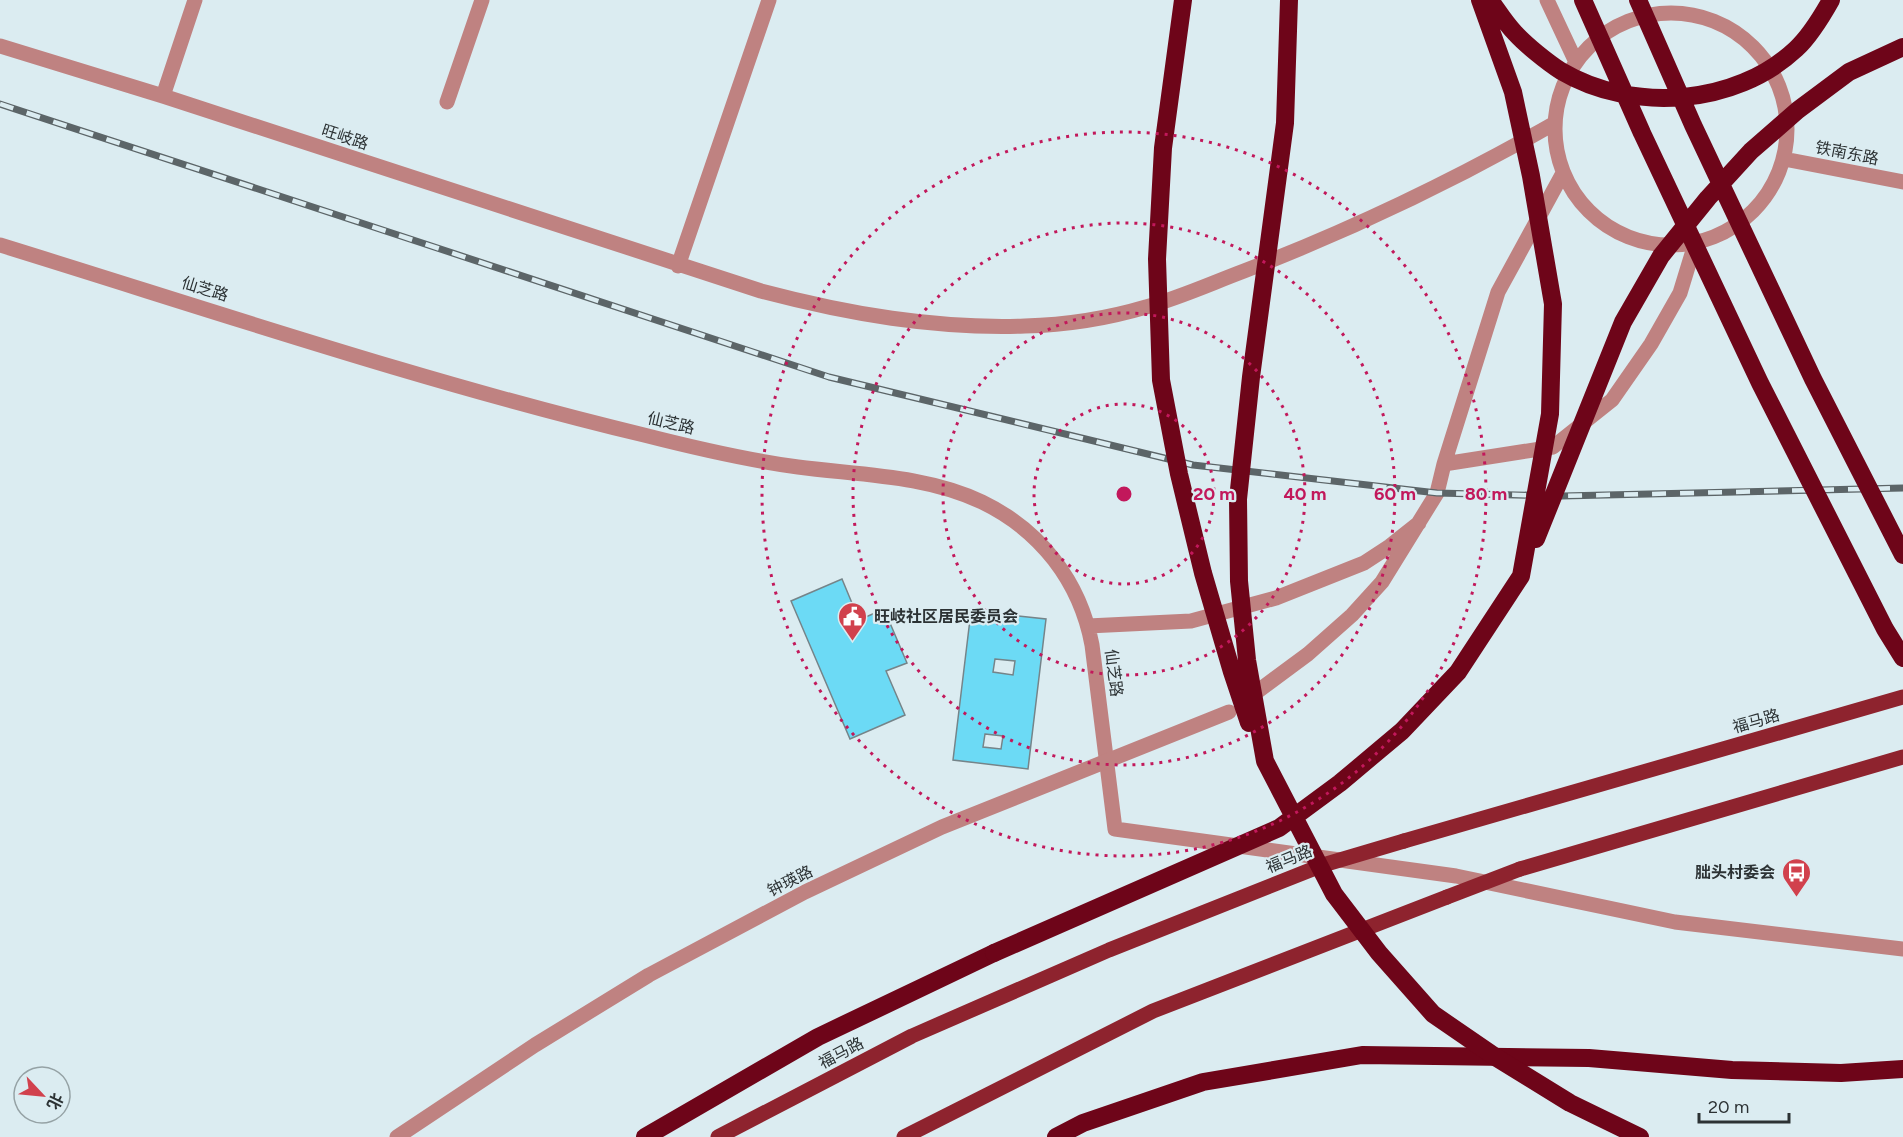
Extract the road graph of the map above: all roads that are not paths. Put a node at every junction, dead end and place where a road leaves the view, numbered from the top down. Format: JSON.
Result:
{"nodes":[{"id":1,"x":195,"y":0,"type":"edge"},
{"id":2,"x":482,"y":0,"type":"edge"},
{"id":3,"x":769,"y":0,"type":"edge"},
{"id":4,"x":1183,"y":0,"type":"edge"},
{"id":5,"x":1289,"y":0,"type":"edge"},
{"id":6,"x":1480,"y":0,"type":"edge"},
{"id":7,"x":1490,"y":0,"type":"edge"},
{"id":8,"x":1547,"y":0,"type":"edge"},
{"id":9,"x":1583,"y":0,"type":"edge"},
{"id":10,"x":1638,"y":0,"type":"edge"},
{"id":11,"x":1696,"y":0,"type":"edge"},
{"id":12,"x":1831,"y":0,"type":"edge"},
{"id":13,"x":1703,"y":16,"type":"junction"},
{"id":14,"x":0,"y":46,"type":"edge"},
{"id":15,"x":1903,"y":46,"type":"edge"},
{"id":16,"x":1576,"y":62,"type":"junction"},
{"id":17,"x":163,"y":96,"type":"junction"},
{"id":18,"x":447,"y":102,"type":"dead end"},
{"id":19,"x":1555,"y":123,"type":"junction"},
{"id":20,"x":1784,"y":159,"type":"junction"},
{"id":21,"x":1563,"y":173,"type":"junction"},
{"id":22,"x":1903,"y":182,"type":"edge"},
{"id":23,"x":0,"y":244,"type":"edge"},
{"id":24,"x":1695,"y":244,"type":"junction"},
{"id":25,"x":678,"y":266,"type":"junction"},
{"id":26,"x":1444,"y":464,"type":"junction"},
{"id":27,"x":1419,"y":524,"type":"junction"},
{"id":28,"x":1903,"y":555,"type":"edge"},
{"id":29,"x":1521,"y":576,"type":"junction"},
{"id":30,"x":1088,"y":626,"type":"junction"},
{"id":31,"x":1903,"y":658,"type":"edge"},
{"id":32,"x":1903,"y":697,"type":"edge"},
{"id":33,"x":1903,"y":757,"type":"edge"},
{"id":34,"x":1265,"y":761,"type":"junction"},
{"id":35,"x":1903,"y":949,"type":"edge"},
{"id":36,"x":1903,"y":1069,"type":"edge"},
{"id":37,"x":397,"y":1137,"type":"edge"},
{"id":38,"x":645,"y":1137,"type":"edge"},
{"id":39,"x":718,"y":1137,"type":"edge"},
{"id":40,"x":904,"y":1137,"type":"edge"},
{"id":41,"x":1056,"y":1137,"type":"edge"},
{"id":42,"x":1640,"y":1137,"type":"edge"}],
"edges":[{"from":1,"to":17,"type":"street"},
{"from":2,"to":18,"type":"street"},
{"from":3,"to":25,"type":"street"},
{"from":4,"to":34,"type":"highway","bridge":true},
{"from":5,"to":34,"type":"highway","bridge":true},
{"from":6,"to":29,"type":"highway","bridge":true},
{"from":7,"to":12,"type":"highway","bridge":true},
{"from":8,"to":16,"type":"street"},
{"from":9,"to":31,"type":"highway","bridge":true},
{"from":10,"to":28,"type":"highway","bridge":true},
{"from":11,"to":13,"type":"street"},
{"from":13,"to":16,"type":"street"},
{"from":13,"to":20,"type":"street"},
{"from":14,"to":17,"type":"street","name":"旺岐路"},
{"from":15,"to":29,"type":"highway","bridge":true},
{"from":16,"to":19,"type":"street"},
{"from":17,"to":25,"type":"street","name":"旺岐路"},
{"from":19,"to":21,"type":"street"},
{"from":19,"to":25,"type":"street","name":"旺岐路"},
{"from":20,"to":22,"type":"street","name":"铁南东路"},
{"from":20,"to":24,"type":"street"},
{"from":21,"to":24,"type":"street"},
{"from":21,"to":26,"type":"street","name":"钟瑛路"},
{"from":23,"to":30,"type":"street","name":"仙芝路"},
{"from":24,"to":26,"type":"street"},
{"from":26,"to":27,"type":"street","name":"钟瑛路"},
{"from":27,"to":30,"type":"street"},
{"from":27,"to":37,"type":"street","name":"钟瑛路","bridge":true},
{"from":29,"to":38,"type":"highway","bridge":true},
{"from":30,"to":35,"type":"street","name":"仙芝路"},
{"from":32,"to":39,"type":"main road","name":"福马路","bridge":true},
{"from":33,"to":40,"type":"main road","bridge":true},
{"from":34,"to":42,"type":"highway","bridge":true},
{"from":36,"to":41,"type":"highway"}]}
